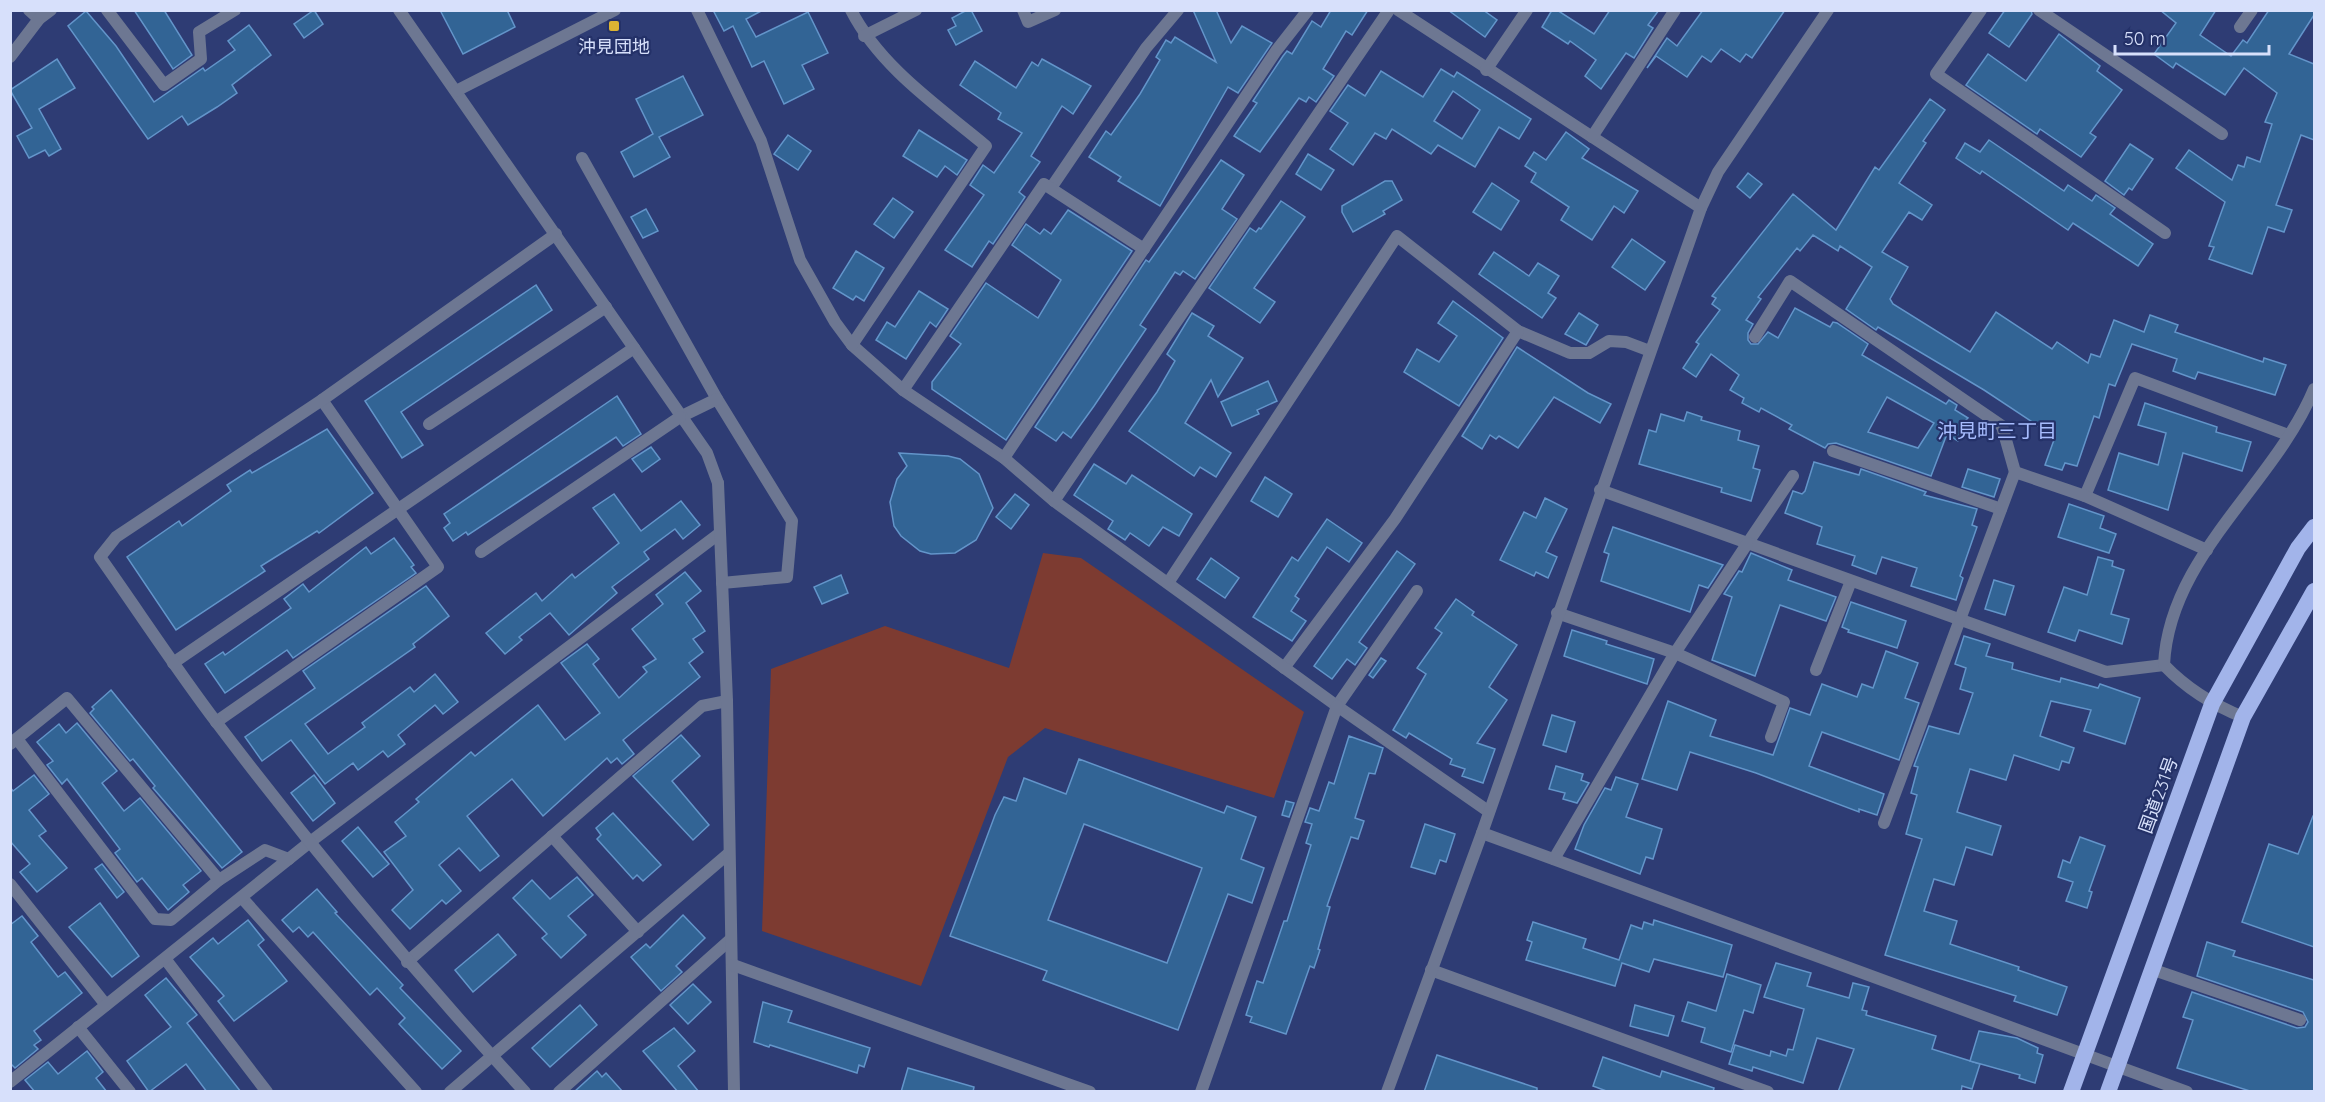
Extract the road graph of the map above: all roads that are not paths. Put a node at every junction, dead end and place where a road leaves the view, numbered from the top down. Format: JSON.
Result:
{"nodes":[{"id":1,"x":29,"y":10,"type":"edge"},
{"id":2,"x":51,"y":10,"type":"edge"},
{"id":3,"x":107,"y":10,"type":"edge"},
{"id":4,"x":235,"y":10,"type":"edge"},
{"id":5,"x":399,"y":10,"type":"edge"},
{"id":6,"x":615,"y":10,"type":"edge"},
{"id":7,"x":697,"y":10,"type":"edge"},
{"id":8,"x":851,"y":10,"type":"edge"},
{"id":9,"x":916,"y":10,"type":"edge"},
{"id":10,"x":1023,"y":10,"type":"edge"},
{"id":11,"x":1055,"y":10,"type":"edge"},
{"id":12,"x":1178,"y":10,"type":"edge"},
{"id":13,"x":1308,"y":10,"type":"edge"},
{"id":14,"x":1389,"y":10,"type":"edge"},
{"id":15,"x":1398,"y":10,"type":"edge"},
{"id":16,"x":1527,"y":10,"type":"edge"},
{"id":17,"x":1675,"y":10,"type":"edge"},
{"id":18,"x":1828,"y":10,"type":"edge"},
{"id":19,"x":1981,"y":10,"type":"edge"},
{"id":20,"x":2039,"y":10,"type":"edge"},
{"id":21,"x":2252,"y":10,"type":"edge"},
{"id":22,"x":39,"y":19,"type":"junction"},
{"id":23,"x":2240,"y":27,"type":"dead end"},
{"id":24,"x":864,"y":36,"type":"junction"},
{"id":25,"x":10,"y":57,"type":"edge"},
{"id":26,"x":1486,"y":70,"type":"junction"},
{"id":27,"x":456,"y":92,"type":"junction"},
{"id":28,"x":2222,"y":134,"type":"dead end"},
{"id":29,"x":1592,"y":136,"type":"junction"},
{"id":30,"x":582,"y":158,"type":"dead end"},
{"id":31,"x":1052,"y":188,"type":"junction"},
{"id":32,"x":1701,"y":208,"type":"junction"},
{"id":33,"x":2165,"y":233,"type":"dead end"},
{"id":34,"x":556,"y":234,"type":"junction"},
{"id":35,"x":1144,"y":249,"type":"junction"},
{"id":36,"x":606,"y":307,"type":"junction"},
{"id":37,"x":1518,"y":331,"type":"junction"},
{"id":38,"x":1755,"y":337,"type":"dead end"},
{"id":39,"x":852,"y":345,"type":"junction"},
{"id":40,"x":634,"y":348,"type":"junction"},
{"id":41,"x":1650,"y":351,"type":"junction"},
{"id":42,"x":2314,"y":389,"type":"edge"},
{"id":43,"x":903,"y":390,"type":"junction"},
{"id":44,"x":717,"y":399,"type":"junction"},
{"id":45,"x":322,"y":400,"type":"junction"},
{"id":46,"x":680,"y":417,"type":"junction"},
{"id":47,"x":429,"y":424,"type":"dead end"},
{"id":48,"x":2288,"y":435,"type":"junction"},
{"id":49,"x":1833,"y":451,"type":"dead end"},
{"id":50,"x":1004,"y":458,"type":"junction"},
{"id":51,"x":2015,"y":472,"type":"junction"},
{"id":52,"x":1793,"y":476,"type":"dead end"},
{"id":53,"x":1600,"y":490,"type":"junction"},
{"id":54,"x":2085,"y":496,"type":"junction"},
{"id":55,"x":1054,"y":501,"type":"junction"},
{"id":56,"x":2001,"y":509,"type":"junction"},
{"id":57,"x":398,"y":511,"type":"junction"},
{"id":58,"x":2314,"y":527,"type":"edge"},
{"id":59,"x":720,"y":534,"type":"junction"},
{"id":60,"x":1747,"y":544,"type":"junction"},
{"id":61,"x":2207,"y":550,"type":"junction"},
{"id":62,"x":481,"y":552,"type":"dead end"},
{"id":63,"x":1851,"y":581,"type":"junction"},
{"id":64,"x":722,"y":583,"type":"junction"},
{"id":65,"x":1168,"y":584,"type":"junction"},
{"id":66,"x":1418,"y":591,"type":"dead end"},
{"id":67,"x":2314,"y":591,"type":"edge"},
{"id":68,"x":1557,"y":613,"type":"junction"},
{"id":69,"x":1959,"y":620,"type":"junction"},
{"id":70,"x":1675,"y":653,"type":"junction"},
{"id":71,"x":174,"y":663,"type":"junction"},
{"id":72,"x":2164,"y":665,"type":"junction"},
{"id":73,"x":1284,"y":668,"type":"junction"},
{"id":74,"x":1816,"y":670,"type":"dead end"},
{"id":75,"x":727,"y":701,"type":"junction"},
{"id":76,"x":2212,"y":705,"type":"junction"},
{"id":77,"x":1337,"y":706,"type":"junction"},
{"id":78,"x":2243,"y":717,"type":"junction"},
{"id":79,"x":216,"y":722,"type":"junction"},
{"id":80,"x":1771,"y":737,"type":"dead end"},
{"id":81,"x":14,"y":742,"type":"edge"},
{"id":82,"x":1488,"y":811,"type":"junction"},
{"id":83,"x":1884,"y":823,"type":"dead end"},
{"id":84,"x":1482,"y":833,"type":"junction"},
{"id":85,"x":552,"y":836,"type":"junction"},
{"id":86,"x":309,"y":842,"type":"junction"},
{"id":87,"x":728,"y":854,"type":"junction"},
{"id":88,"x":289,"y":859,"type":"junction"},
{"id":89,"x":1554,"y":859,"type":"junction"},
{"id":90,"x":219,"y":880,"type":"junction"},
{"id":91,"x":10,"y":884,"type":"edge"},
{"id":92,"x":242,"y":898,"type":"junction"},
{"id":93,"x":638,"y":932,"type":"junction"},
{"id":94,"x":731,"y":939,"type":"junction"},
{"id":95,"x":166,"y":960,"type":"junction"},
{"id":96,"x":407,"y":962,"type":"junction"},
{"id":97,"x":733,"y":965,"type":"junction"},
{"id":98,"x":2151,"y":969,"type":"junction"},
{"id":99,"x":1431,"y":970,"type":"junction"},
{"id":100,"x":106,"y":1005,"type":"junction"},
{"id":101,"x":2300,"y":1020,"type":"dead end"},
{"id":102,"x":78,"y":1027,"type":"junction"},
{"id":103,"x":2085,"y":1052,"type":"junction"},
{"id":104,"x":494,"y":1057,"type":"junction"},
{"id":105,"x":2117,"y":1065,"type":"junction"},
{"id":106,"x":10,"y":1082,"type":"edge"},
{"id":107,"x":130,"y":1092,"type":"edge"},
{"id":108,"x":267,"y":1092,"type":"edge"},
{"id":109,"x":416,"y":1092,"type":"edge"},
{"id":110,"x":450,"y":1092,"type":"edge"},
{"id":111,"x":525,"y":1092,"type":"edge"},
{"id":112,"x":560,"y":1092,"type":"edge"},
{"id":113,"x":734,"y":1092,"type":"edge"},
{"id":114,"x":1090,"y":1092,"type":"edge"},
{"id":115,"x":1201,"y":1092,"type":"edge"},
{"id":116,"x":1387,"y":1092,"type":"edge"},
{"id":117,"x":1768,"y":1092,"type":"edge"},
{"id":118,"x":2071,"y":1092,"type":"edge"},
{"id":119,"x":2108,"y":1092,"type":"edge"},
{"id":120,"x":2187,"y":1092,"type":"edge"}],
"edges":[{"from":1,"to":22,"type":"street"},
{"from":2,"to":22,"type":"street"},
{"from":3,"to":4,"type":"street"},
{"from":5,"to":27,"type":"street"},
{"from":6,"to":27,"type":"street"},
{"from":7,"to":39,"type":"street"},
{"from":8,"to":24,"type":"street"},
{"from":9,"to":24,"type":"street"},
{"from":10,"to":11,"type":"street"},
{"from":12,"to":31,"type":"street"},
{"from":13,"to":35,"type":"street"},
{"from":14,"to":55,"type":"street"},
{"from":15,"to":26,"type":"street"},
{"from":16,"to":26,"type":"street"},
{"from":17,"to":29,"type":"street"},
{"from":18,"to":32,"type":"street"},
{"from":19,"to":33,"type":"street"},
{"from":20,"to":28,"type":"street"},
{"from":21,"to":23,"type":"street"},
{"from":22,"to":25,"type":"street"},
{"from":24,"to":39,"type":"street"},
{"from":26,"to":29,"type":"street"},
{"from":27,"to":34,"type":"street"},
{"from":29,"to":32,"type":"street"},
{"from":30,"to":44,"type":"street"},
{"from":31,"to":35,"type":"street"},
{"from":31,"to":43,"type":"street"},
{"from":32,"to":41,"type":"street"},
{"from":34,"to":36,"type":"street"},
{"from":34,"to":45,"type":"street"},
{"from":35,"to":50,"type":"street"},
{"from":36,"to":40,"type":"street"},
{"from":36,"to":47,"type":"street"},
{"from":37,"to":41,"type":"street"},
{"from":37,"to":65,"type":"street"},
{"from":37,"to":73,"type":"street"},
{"from":38,"to":51,"type":"street"},
{"from":39,"to":43,"type":"street"},
{"from":40,"to":46,"type":"street"},
{"from":40,"to":57,"type":"street"},
{"from":41,"to":53,"type":"street"},
{"from":42,"to":48,"type":"street"},
{"from":43,"to":50,"type":"street"},
{"from":44,"to":46,"type":"street"},
{"from":44,"to":64,"type":"street"},
{"from":45,"to":57,"type":"street"},
{"from":45,"to":71,"type":"street"},
{"from":46,"to":59,"type":"street"},
{"from":46,"to":62,"type":"street"},
{"from":48,"to":54,"type":"street"},
{"from":48,"to":61,"type":"street"},
{"from":49,"to":56,"type":"street"},
{"from":50,"to":55,"type":"street"},
{"from":51,"to":54,"type":"street"},
{"from":51,"to":56,"type":"street"},
{"from":52,"to":60,"type":"street"},
{"from":53,"to":60,"type":"street"},
{"from":53,"to":68,"type":"street"},
{"from":54,"to":61,"type":"street"},
{"from":55,"to":65,"type":"street"},
{"from":56,"to":69,"type":"street"},
{"from":57,"to":71,"type":"street"},
{"from":57,"to":79,"type":"street"},
{"from":58,"to":76,"type":"highway","name":"国道231号"},
{"from":59,"to":64,"type":"street"},
{"from":59,"to":86,"type":"street"},
{"from":60,"to":63,"type":"street"},
{"from":60,"to":70,"type":"street"},
{"from":61,"to":72,"type":"street"},
{"from":63,"to":69,"type":"street"},
{"from":63,"to":74,"type":"street"},
{"from":64,"to":75,"type":"street"},
{"from":65,"to":73,"type":"street"},
{"from":66,"to":77,"type":"street"},
{"from":67,"to":78,"type":"highway"},
{"from":68,"to":70,"type":"street"},
{"from":68,"to":82,"type":"street"},
{"from":69,"to":72,"type":"street"},
{"from":69,"to":83,"type":"street"},
{"from":70,"to":80,"type":"street"},
{"from":70,"to":89,"type":"street"},
{"from":71,"to":79,"type":"street"},
{"from":72,"to":76,"type":"street"},
{"from":73,"to":77,"type":"street"},
{"from":75,"to":85,"type":"street"},
{"from":75,"to":87,"type":"street"},
{"from":76,"to":78,"type":"street"},
{"from":76,"to":103,"type":"highway","name":"国道231号"},
{"from":77,"to":82,"type":"street"},
{"from":77,"to":115,"type":"street"},
{"from":78,"to":98,"type":"highway"},
{"from":79,"to":86,"type":"street"},
{"from":81,"to":90,"type":"street"},
{"from":81,"to":90,"type":"street"},
{"from":82,"to":84,"type":"street"},
{"from":84,"to":89,"type":"street"},
{"from":84,"to":99,"type":"street"},
{"from":85,"to":93,"type":"street"},
{"from":85,"to":96,"type":"street"},
{"from":86,"to":88,"type":"street"},
{"from":86,"to":96,"type":"street"},
{"from":87,"to":93,"type":"street"},
{"from":87,"to":94,"type":"street"},
{"from":88,"to":90,"type":"street"},
{"from":88,"to":92,"type":"street"},
{"from":89,"to":103,"type":"street"},
{"from":91,"to":100,"type":"street"},
{"from":92,"to":95,"type":"street"},
{"from":92,"to":109,"type":"street"},
{"from":93,"to":104,"type":"street"},
{"from":94,"to":97,"type":"street"},
{"from":94,"to":112,"type":"street"},
{"from":95,"to":100,"type":"street"},
{"from":95,"to":108,"type":"street"},
{"from":96,"to":104,"type":"street"},
{"from":97,"to":113,"type":"street"},
{"from":97,"to":114,"type":"street"},
{"from":98,"to":101,"type":"street"},
{"from":98,"to":105,"type":"highway"},
{"from":99,"to":116,"type":"street"},
{"from":99,"to":117,"type":"street"},
{"from":100,"to":102,"type":"street"},
{"from":102,"to":106,"type":"street"},
{"from":102,"to":107,"type":"street"},
{"from":103,"to":105,"type":"street"},
{"from":103,"to":118,"type":"highway","name":"国道231号"},
{"from":104,"to":110,"type":"street"},
{"from":104,"to":111,"type":"street"},
{"from":105,"to":119,"type":"highway"},
{"from":105,"to":120,"type":"street"}]}
